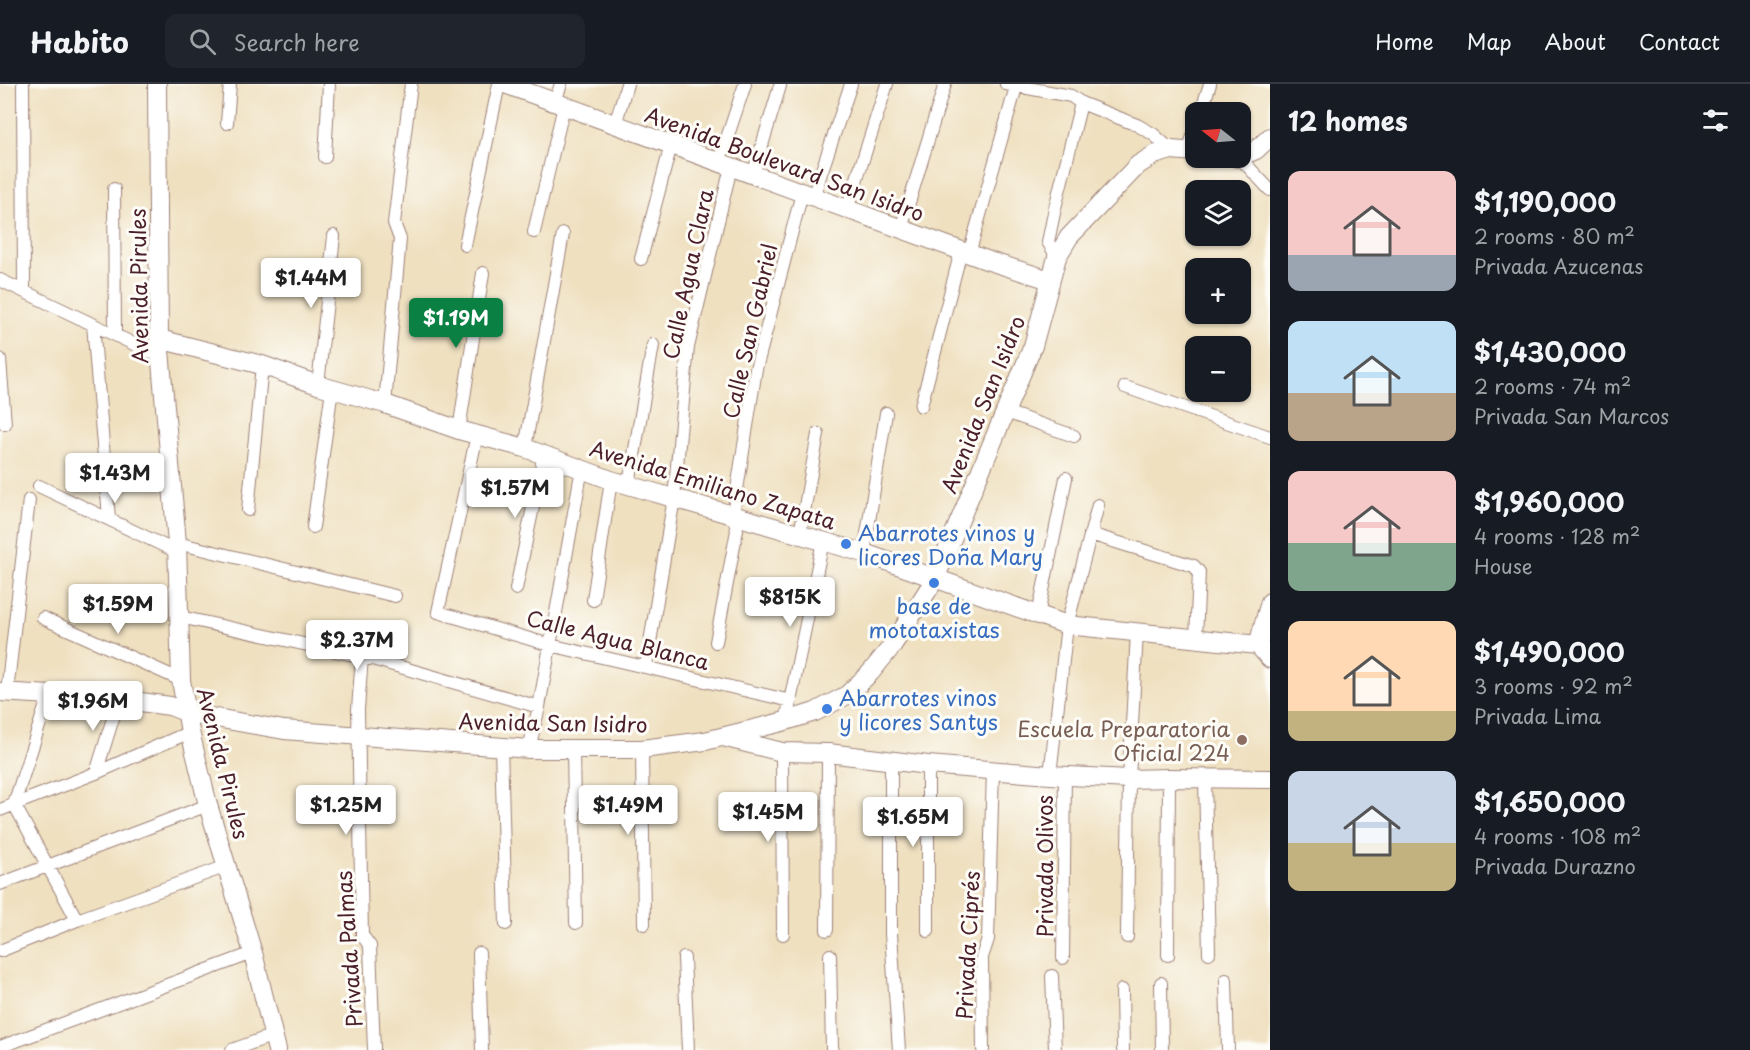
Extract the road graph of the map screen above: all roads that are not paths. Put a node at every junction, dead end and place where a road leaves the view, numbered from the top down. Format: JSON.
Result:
{"nodes":[{"id":1,"x":23,"y":84,"type":"edge"},
{"id":2,"x":157,"y":84,"type":"edge"},
{"id":3,"x":230,"y":84,"type":"edge"},
{"id":4,"x":329,"y":84,"type":"edge"},
{"id":5,"x":411,"y":84,"type":"edge"},
{"id":6,"x":499,"y":84,"type":"edge"},
{"id":7,"x":561,"y":84,"type":"edge"},
{"id":8,"x":627,"y":84,"type":"edge"},
{"id":9,"x":745,"y":84,"type":"edge"},
{"id":10,"x":851,"y":84,"type":"edge"},
{"id":11,"x":887,"y":84,"type":"edge"},
{"id":12,"x":945,"y":84,"type":"edge"},
{"id":13,"x":1076,"y":84,"type":"edge"},
{"id":14,"x":1210,"y":84,"type":"edge"},
{"id":15,"x":1011,"y":85,"type":"edge"},
{"id":16,"x":516,"y":86,"type":"edge"},
{"id":17,"x":780,"y":86,"type":"dead end"},
{"id":18,"x":1076,"y":100,"type":"junction"},
{"id":19,"x":1204,"y":102,"type":"edge"},
{"id":20,"x":560,"y":104,"type":"junction"},
{"id":21,"x":227,"y":123,"type":"dead end"},
{"id":22,"x":615,"y":125,"type":"junction"},
{"id":23,"x":1270,"y":137,"type":"edge"},
{"id":24,"x":670,"y":145,"type":"junction"},
{"id":25,"x":1185,"y":151,"type":"edge"},
{"id":26,"x":1251,"y":152,"type":"edge"},
{"id":27,"x":325,"y":157,"type":"dead end"},
{"id":28,"x":725,"y":165,"type":"junction"},
{"id":29,"x":1249,"y":168,"type":"edge"},
{"id":30,"x":753,"y":175,"type":"junction"},
{"id":31,"x":114,"y":189,"type":"dead end"},
{"id":32,"x":1270,"y":190,"type":"edge"},
{"id":33,"x":808,"y":195,"type":"junction"},
{"id":34,"x":848,"y":210,"type":"junction"},
{"id":35,"x":901,"y":229,"type":"junction"},
{"id":36,"x":534,"y":232,"type":"dead end"},
{"id":37,"x":563,"y":234,"type":"dead end"},
{"id":38,"x":334,"y":236,"type":"dead end"},
{"id":39,"x":465,"y":245,"type":"dead end"},
{"id":40,"x":965,"y":252,"type":"junction"},
{"id":41,"x":1057,"y":257,"type":"junction"},
{"id":42,"x":641,"y":259,"type":"dead end"},
{"id":43,"x":483,"y":273,"type":"dead end"},
{"id":44,"x":0,"y":280,"type":"edge"},
{"id":45,"x":1050,"y":280,"type":"junction"},
{"id":46,"x":24,"y":291,"type":"junction"},
{"id":47,"x":93,"y":324,"type":"junction"},
{"id":48,"x":115,"y":333,"type":"junction"},
{"id":49,"x":653,"y":345,"type":"dead end"},
{"id":50,"x":160,"y":348,"type":"junction"},
{"id":51,"x":0,"y":359,"type":"edge"},
{"id":52,"x":262,"y":365,"type":"junction"},
{"id":53,"x":325,"y":387,"type":"junction"},
{"id":54,"x":1125,"y":387,"type":"dead end"},
{"id":55,"x":385,"y":405,"type":"junction"},
{"id":56,"x":921,"y":406,"type":"dead end"},
{"id":57,"x":1006,"y":412,"type":"junction"},
{"id":58,"x":886,"y":413,"type":"dead end"},
{"id":59,"x":5,"y":424,"type":"dead end"},
{"id":60,"x":459,"y":430,"type":"junction"},
{"id":61,"x":818,"y":434,"type":"dead end"},
{"id":62,"x":477,"y":435,"type":"junction"},
{"id":63,"x":1074,"y":436,"type":"dead end"},
{"id":64,"x":1270,"y":437,"type":"edge"},
{"id":65,"x":525,"y":448,"type":"junction"},
{"id":66,"x":544,"y":454,"type":"junction"},
{"id":67,"x":582,"y":468,"type":"junction"},
{"id":68,"x":1066,"y":478,"type":"dead end"},
{"id":69,"x":620,"y":482,"type":"junction"},
{"id":70,"x":39,"y":486,"type":"dead end"},
{"id":71,"x":674,"y":498,"type":"junction"},
{"id":72,"x":29,"y":500,"type":"dead end"},
{"id":73,"x":1098,"y":505,"type":"dead end"},
{"id":74,"x":248,"y":510,"type":"dead end"},
{"id":75,"x":733,"y":515,"type":"junction"},
{"id":76,"x":108,"y":518,"type":"junction"},
{"id":77,"x":313,"y":527,"type":"dead end"},
{"id":78,"x":800,"y":534,"type":"junction"},
{"id":79,"x":1090,"y":534,"type":"junction"},
{"id":80,"x":823,"y":541,"type":"junction"},
{"id":81,"x":177,"y":547,"type":"junction"},
{"id":82,"x":864,"y":553,"type":"junction"},
{"id":83,"x":935,"y":579,"type":"junction"},
{"id":84,"x":516,"y":589,"type":"dead end"},
{"id":85,"x":395,"y":596,"type":"dead end"},
{"id":86,"x":593,"y":600,"type":"dead end"},
{"id":87,"x":1270,"y":602,"type":"edge"},
{"id":88,"x":1038,"y":615,"type":"junction"},
{"id":89,"x":180,"y":617,"type":"junction"},
{"id":90,"x":43,"y":618,"type":"dead end"},
{"id":91,"x":1267,"y":624,"type":"edge"},
{"id":92,"x":1067,"y":625,"type":"junction"},
{"id":93,"x":1137,"y":632,"type":"junction"},
{"id":94,"x":1196,"y":638,"type":"junction"},
{"id":95,"x":716,"y":642,"type":"dead end"},
{"id":96,"x":550,"y":645,"type":"junction"},
{"id":97,"x":1264,"y":652,"type":"edge"},
{"id":98,"x":362,"y":657,"type":"junction"},
{"id":99,"x":646,"y":666,"type":"junction"},
{"id":100,"x":181,"y":680,"type":"junction"},
{"id":101,"x":4,"y":692,"type":"edge"},
{"id":102,"x":49,"y":694,"type":"junction"},
{"id":103,"x":119,"y":699,"type":"junction"},
{"id":104,"x":791,"y":701,"type":"junction"},
{"id":105,"x":539,"y":708,"type":"junction"},
{"id":106,"x":188,"y":712,"type":"junction"},
{"id":107,"x":786,"y":721,"type":"junction"},
{"id":108,"x":190,"y":732,"type":"junction"},
{"id":109,"x":359,"y":736,"type":"junction"},
{"id":110,"x":723,"y":737,"type":"junction"},
{"id":111,"x":501,"y":746,"type":"junction"},
{"id":112,"x":529,"y":748,"type":"junction"},
{"id":113,"x":573,"y":749,"type":"junction"},
{"id":114,"x":642,"y":749,"type":"junction"},
{"id":115,"x":782,"y":752,"type":"junction"},
{"id":116,"x":828,"y":753,"type":"junction"},
{"id":117,"x":891,"y":760,"type":"junction"},
{"id":118,"x":927,"y":765,"type":"junction"},
{"id":119,"x":993,"y":770,"type":"junction"},
{"id":120,"x":96,"y":774,"type":"junction"},
{"id":121,"x":1057,"y":775,"type":"junction"},
{"id":122,"x":1169,"y":778,"type":"junction"},
{"id":123,"x":1129,"y":779,"type":"junction"},
{"id":124,"x":1205,"y":779,"type":"junction"},
{"id":125,"x":1270,"y":779,"type":"edge"},
{"id":126,"x":14,"y":804,"type":"junction"},
{"id":127,"x":208,"y":805,"type":"junction"},
{"id":128,"x":0,"y":810,"type":"edge"},
{"id":129,"x":46,"y":865,"type":"junction"},
{"id":130,"x":227,"y":866,"type":"junction"},
{"id":131,"x":0,"y":884,"type":"edge"},
{"id":132,"x":77,"y":920,"type":"junction"},
{"id":133,"x":576,"y":922,"type":"dead end"},
{"id":134,"x":506,"y":924,"type":"dead end"},
{"id":135,"x":644,"y":924,"type":"dead end"},
{"id":136,"x":827,"y":930,"type":"dead end"},
{"id":137,"x":927,"y":931,"type":"dead end"},
{"id":138,"x":783,"y":934,"type":"dead end"},
{"id":139,"x":1127,"y":937,"type":"dead end"},
{"id":140,"x":0,"y":951,"type":"edge"},
{"id":141,"x":253,"y":953,"type":"junction"},
{"id":142,"x":479,"y":953,"type":"dead end"},
{"id":143,"x":1209,"y":953,"type":"dead end"},
{"id":144,"x":830,"y":954,"type":"dead end"},
{"id":145,"x":1168,"y":955,"type":"dead end"},
{"id":146,"x":684,"y":958,"type":"dead end"},
{"id":147,"x":1063,"y":958,"type":"dead end"},
{"id":148,"x":1052,"y":976,"type":"dead end"},
{"id":149,"x":1226,"y":980,"type":"dead end"},
{"id":150,"x":1161,"y":983,"type":"dead end"},
{"id":151,"x":1122,"y":990,"type":"dead end"},
{"id":152,"x":275,"y":1043,"type":"edge"},
{"id":153,"x":21,"y":1046,"type":"edge"},
{"id":154,"x":0,"y":1047,"type":"edge"},
{"id":155,"x":232,"y":1050,"type":"edge"},
{"id":156,"x":374,"y":1050,"type":"edge"},
{"id":157,"x":482,"y":1050,"type":"edge"},
{"id":158,"x":688,"y":1050,"type":"edge"},
{"id":159,"x":832,"y":1050,"type":"edge"},
{"id":160,"x":899,"y":1050,"type":"edge"},
{"id":161,"x":983,"y":1050,"type":"edge"},
{"id":162,"x":1055,"y":1050,"type":"edge"},
{"id":163,"x":1123,"y":1050,"type":"edge"},
{"id":164,"x":1162,"y":1050,"type":"edge"},
{"id":165,"x":1228,"y":1050,"type":"edge"}],
"edges":[{"from":1,"to":46,"type":"street"},
{"from":2,"to":50,"type":"main road","name":"Avenida Pirules"},
{"from":3,"to":21,"type":"street"},
{"from":4,"to":27,"type":"street"},
{"from":5,"to":55,"type":"street"},
{"from":6,"to":39,"type":"street"},
{"from":7,"to":20,"type":"street"},
{"from":8,"to":22,"type":"street"},
{"from":9,"to":28,"type":"street","name":"Calle Agua Clara"},
{"from":10,"to":33,"type":"street","name":"Calle San Gabriel"},
{"from":11,"to":34,"type":"street"},
{"from":12,"to":35,"type":"street"},
{"from":13,"to":18,"type":"street"},
{"from":14,"to":19,"type":"street"},
{"from":15,"to":18,"type":"street"},
{"from":15,"to":40,"type":"street"},
{"from":16,"to":20,"type":"main road","name":"Avenida Boulevard San Isidro"},
{"from":17,"to":30,"type":"street"},
{"from":18,"to":25,"type":"street"},
{"from":18,"to":41,"type":"street"},
{"from":20,"to":22,"type":"main road","name":"Avenida Boulevard San Isidro"},
{"from":20,"to":36,"type":"street"},
{"from":22,"to":24,"type":"main road","name":"Avenida Boulevard San Isidro"},
{"from":23,"to":26,"type":"main road"},
{"from":24,"to":28,"type":"main road","name":"Avenida Boulevard San Isidro"},
{"from":24,"to":42,"type":"street"},
{"from":25,"to":41,"type":"main road","name":"Avenida San Isidro"},
{"from":28,"to":30,"type":"main road","name":"Avenida Boulevard San Isidro"},
{"from":28,"to":71,"type":"street","name":"Calle Agua Clara"},
{"from":29,"to":32,"type":"street"},
{"from":30,"to":33,"type":"main road","name":"Avenida Boulevard San Isidro"},
{"from":31,"to":48,"type":"street"},
{"from":33,"to":34,"type":"main road","name":"Avenida Boulevard San Isidro"},
{"from":33,"to":75,"type":"street","name":"Calle San Gabriel"},
{"from":34,"to":35,"type":"main road","name":"Avenida Boulevard San Isidro"},
{"from":35,"to":40,"type":"main road","name":"Avenida Boulevard San Isidro"},
{"from":37,"to":65,"type":"street"},
{"from":38,"to":53,"type":"street"},
{"from":40,"to":45,"type":"main road","name":"Avenida Boulevard San Isidro"},
{"from":40,"to":56,"type":"street"},
{"from":41,"to":45,"type":"main road","name":"Avenida San Isidro"},
{"from":43,"to":60,"type":"street"},
{"from":44,"to":46,"type":"street"},
{"from":45,"to":57,"type":"main road","name":"Avenida San Isidro"},
{"from":46,"to":47,"type":"street"},
{"from":47,"to":48,"type":"street"},
{"from":47,"to":76,"type":"street"},
{"from":48,"to":50,"type":"street"},
{"from":49,"to":69,"type":"street"},
{"from":50,"to":52,"type":"main road","name":"Avenida Emiliano Zapata"},
{"from":50,"to":81,"type":"main road","name":"Avenida Pirules"},
{"from":51,"to":59,"type":"street"},
{"from":52,"to":53,"type":"main road","name":"Avenida Emiliano Zapata"},
{"from":52,"to":74,"type":"street"},
{"from":53,"to":55,"type":"main road","name":"Avenida Emiliano Zapata"},
{"from":53,"to":77,"type":"street"},
{"from":54,"to":64,"type":"street"},
{"from":55,"to":60,"type":"main road","name":"Avenida Emiliano Zapata"},
{"from":57,"to":63,"type":"street"},
{"from":57,"to":83,"type":"main road","name":"Avenida San Isidro"},
{"from":58,"to":82,"type":"street"},
{"from":60,"to":62,"type":"main road","name":"Avenida Emiliano Zapata"},
{"from":61,"to":78,"type":"street"},
{"from":62,"to":65,"type":"main road","name":"Avenida Emiliano Zapata"},
{"from":62,"to":96,"type":"street","name":"Calle Agua Blanca"},
{"from":65,"to":66,"type":"main road","name":"Avenida Emiliano Zapata"},
{"from":66,"to":67,"type":"main road","name":"Avenida Emiliano Zapata"},
{"from":66,"to":84,"type":"street"},
{"from":67,"to":69,"type":"main road","name":"Avenida Emiliano Zapata"},
{"from":67,"to":96,"type":"street"},
{"from":68,"to":88,"type":"street"},
{"from":69,"to":71,"type":"main road","name":"Avenida Emiliano Zapata"},
{"from":69,"to":86,"type":"street"},
{"from":70,"to":76,"type":"street"},
{"from":71,"to":75,"type":"main road","name":"Avenida Emiliano Zapata"},
{"from":71,"to":99,"type":"street","name":"Calle Agua Clara"},
{"from":72,"to":101,"type":"street"},
{"from":73,"to":79,"type":"street","name":"Privada Olivos"},
{"from":75,"to":78,"type":"main road","name":"Avenida Emiliano Zapata"},
{"from":75,"to":95,"type":"street","name":"Calle San Gabriel"},
{"from":76,"to":81,"type":"street"},
{"from":78,"to":80,"type":"main road","name":"Avenida Emiliano Zapata"},
{"from":79,"to":92,"type":"street","name":"Privada Olivos"},
{"from":79,"to":94,"type":"street"},
{"from":80,"to":82,"type":"main road","name":"Avenida Emiliano Zapata"},
{"from":80,"to":104,"type":"street"},
{"from":81,"to":85,"type":"street"},
{"from":81,"to":89,"type":"main road","name":"Avenida Pirules"},
{"from":82,"to":83,"type":"main road","name":"Avenida Emiliano Zapata"},
{"from":83,"to":88,"type":"main road","name":"Avenida Emiliano Zapata"},
{"from":83,"to":107,"type":"main road","name":"Avenida San Isidro"},
{"from":87,"to":91,"type":"main road"},
{"from":88,"to":92,"type":"main road","name":"Avenida Emiliano Zapata"},
{"from":89,"to":98,"type":"street"},
{"from":89,"to":100,"type":"main road","name":"Avenida Pirules"},
{"from":90,"to":100,"type":"street"},
{"from":91,"to":97,"type":"main road"},
{"from":92,"to":93,"type":"main road","name":"Avenida Emiliano Zapata"},
{"from":92,"to":121,"type":"street","name":"Privada Olivos"},
{"from":93,"to":94,"type":"main road","name":"Avenida Emiliano Zapata"},
{"from":93,"to":123,"type":"street"},
{"from":94,"to":97,"type":"main road","name":"Avenida Emiliano Zapata"},
{"from":96,"to":99,"type":"street","name":"Calle Agua Blanca"},
{"from":96,"to":105,"type":"street"},
{"from":98,"to":105,"type":"street"},
{"from":98,"to":109,"type":"street","name":"Privada Palmas"},
{"from":99,"to":104,"type":"street","name":"Calle Agua Blanca"},
{"from":100,"to":106,"type":"main road","name":"Avenida Pirules"},
{"from":101,"to":102,"type":"main road","name":"Avenida San Isidro"},
{"from":102,"to":103,"type":"main road","name":"Avenida San Isidro"},
{"from":102,"to":126,"type":"street"},
{"from":103,"to":106,"type":"main road","name":"Avenida San Isidro"},
{"from":103,"to":120,"type":"street"},
{"from":104,"to":107,"type":"street"},
{"from":105,"to":112,"type":"street"},
{"from":106,"to":108,"type":"main road","name":"Avenida Pirules"},
{"from":106,"to":109,"type":"main road","name":"Avenida San Isidro"},
{"from":107,"to":110,"type":"main road","name":"Avenida San Isidro"},
{"from":108,"to":120,"type":"street"},
{"from":108,"to":127,"type":"main road","name":"Avenida Pirules"},
{"from":109,"to":111,"type":"main road","name":"Avenida San Isidro"},
{"from":109,"to":156,"type":"street","name":"Privada Palmas"},
{"from":110,"to":114,"type":"main road","name":"Avenida San Isidro"},
{"from":110,"to":115,"type":"main road"},
{"from":111,"to":112,"type":"main road","name":"Avenida San Isidro"},
{"from":111,"to":134,"type":"street"},
{"from":112,"to":113,"type":"main road","name":"Avenida San Isidro"},
{"from":113,"to":114,"type":"main road","name":"Avenida San Isidro"},
{"from":113,"to":133,"type":"street"},
{"from":114,"to":135,"type":"street"},
{"from":115,"to":116,"type":"main road"},
{"from":115,"to":138,"type":"street"},
{"from":116,"to":117,"type":"main road"},
{"from":116,"to":136,"type":"street"},
{"from":117,"to":118,"type":"main road"},
{"from":117,"to":160,"type":"street"},
{"from":118,"to":119,"type":"main road"},
{"from":118,"to":137,"type":"street"},
{"from":119,"to":121,"type":"main road"},
{"from":119,"to":161,"type":"street","name":"Privada Ciprés"},
{"from":120,"to":126,"type":"street"},
{"from":121,"to":123,"type":"main road"},
{"from":121,"to":147,"type":"street","name":"Privada Olivos"},
{"from":122,"to":123,"type":"main road"},
{"from":122,"to":124,"type":"main road"},
{"from":122,"to":145,"type":"street"},
{"from":123,"to":139,"type":"street"},
{"from":124,"to":125,"type":"main road"},
{"from":124,"to":143,"type":"street"},
{"from":126,"to":128,"type":"street"},
{"from":126,"to":129,"type":"street"},
{"from":127,"to":129,"type":"street"},
{"from":127,"to":130,"type":"main road","name":"Avenida Pirules"},
{"from":129,"to":131,"type":"street"},
{"from":129,"to":132,"type":"street"},
{"from":130,"to":132,"type":"street"},
{"from":130,"to":141,"type":"main road","name":"Avenida Pirules"},
{"from":132,"to":140,"type":"street"},
{"from":141,"to":152,"type":"main road","name":"Avenida Pirules"},
{"from":141,"to":153,"type":"street"},
{"from":142,"to":157,"type":"street"},
{"from":144,"to":159,"type":"street"},
{"from":146,"to":158,"type":"street"},
{"from":148,"to":162,"type":"street"},
{"from":149,"to":165,"type":"street"},
{"from":150,"to":164,"type":"street"},
{"from":151,"to":163,"type":"street"},
{"from":152,"to":155,"type":"street"},
{"from":153,"to":154,"type":"street"}]}
